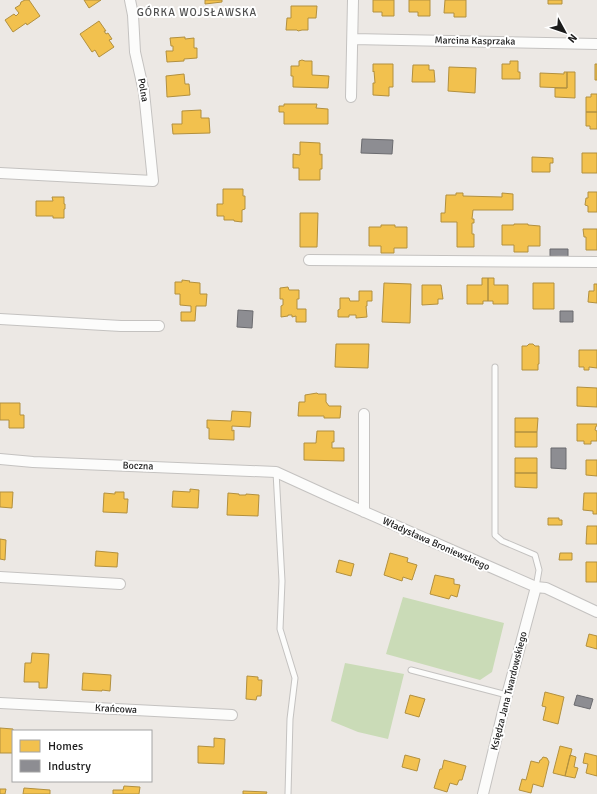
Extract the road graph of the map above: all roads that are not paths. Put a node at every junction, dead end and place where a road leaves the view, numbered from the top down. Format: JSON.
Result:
{"nodes":[{"id":1,"x":130,"y":0,"type":"edge"},
{"id":2,"x":353,"y":0,"type":"edge"},
{"id":3,"x":353,"y":39,"type":"junction"},
{"id":4,"x":597,"y":44,"type":"edge"},
{"id":5,"x":352,"y":97,"type":"dead end"},
{"id":6,"x":0,"y":173,"type":"edge"},
{"id":7,"x":309,"y":260,"type":"dead end"},
{"id":8,"x":597,"y":262,"type":"edge"},
{"id":9,"x":0,"y":319,"type":"edge"},
{"id":10,"x":160,"y":326,"type":"dead end"},
{"id":11,"x":495,"y":367,"type":"dead end"},
{"id":12,"x":364,"y":414,"type":"dead end"},
{"id":13,"x":0,"y":460,"type":"edge"},
{"id":14,"x":276,"y":472,"type":"junction"},
{"id":15,"x":364,"y":512,"type":"junction"},
{"id":16,"x":0,"y":577,"type":"edge"},
{"id":17,"x":120,"y":584,"type":"dead end"},
{"id":18,"x":536,"y":587,"type":"junction"},
{"id":19,"x":597,"y":612,"type":"edge"},
{"id":20,"x":411,"y":670,"type":"dead end"},
{"id":21,"x":507,"y":695,"type":"junction"},
{"id":22,"x":0,"y":703,"type":"edge"},
{"id":23,"x":232,"y":715,"type":"dead end"},
{"id":24,"x":288,"y":794,"type":"edge"},
{"id":25,"x":483,"y":794,"type":"edge"}],
"edges":[{"from":1,"to":6,"type":"street","name":"Polna"},
{"from":2,"to":3,"type":"street"},
{"from":3,"to":4,"type":"street","name":"Marcina Kasprzaka"},
{"from":3,"to":5,"type":"street"},
{"from":7,"to":8,"type":"street"},
{"from":9,"to":10,"type":"street"},
{"from":11,"to":18,"type":"lane"},
{"from":12,"to":15,"type":"street"},
{"from":13,"to":14,"type":"street","name":"Boczna"},
{"from":14,"to":15,"type":"street","name":"Władysława Broniewskiego"},
{"from":14,"to":24,"type":"lane"},
{"from":15,"to":18,"type":"street","name":"Władysława Broniewskiego"},
{"from":16,"to":17,"type":"street"},
{"from":18,"to":19,"type":"street","name":"Władysława Broniewskiego"},
{"from":18,"to":21,"type":"street","name":"Księdza Jana Twardowskiego"},
{"from":20,"to":21,"type":"lane"},
{"from":21,"to":25,"type":"street","name":"Księdza Jana Twardowskiego"},
{"from":22,"to":23,"type":"street","name":"Krańcowa"}]}
